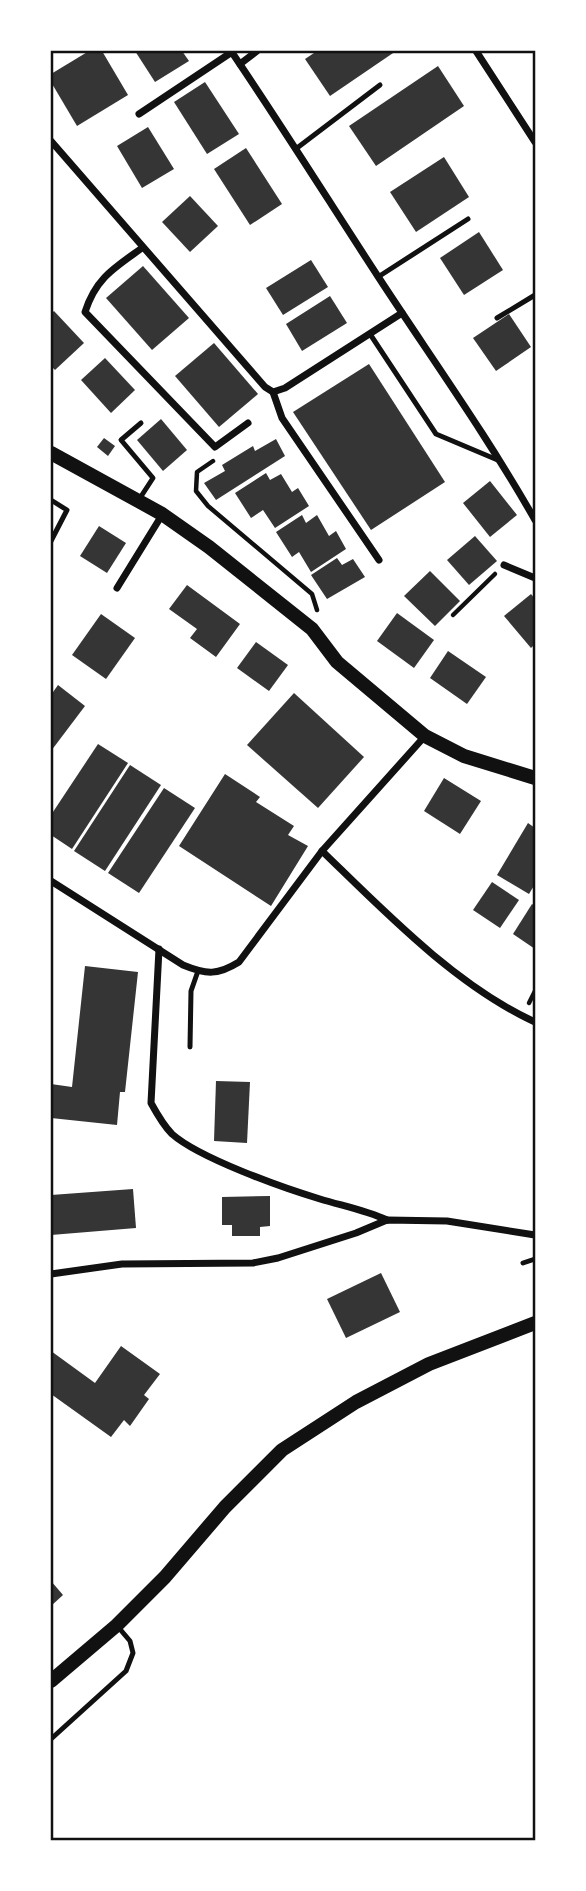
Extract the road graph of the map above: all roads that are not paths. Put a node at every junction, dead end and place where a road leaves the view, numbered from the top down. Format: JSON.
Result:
{"nodes":[{"id":1,"x":257,"y":51,"type":"edge"},
{"id":2,"x":475,"y":51,"type":"edge"},
{"id":3,"x":231,"y":52,"type":"edge"},
{"id":4,"x":240,"y":64,"type":"junction"},
{"id":5,"x":380,"y":85,"type":"dead end"},
{"id":6,"x":139,"y":114,"type":"dead end"},
{"id":7,"x":51,"y":141,"type":"edge"},
{"id":8,"x":535,"y":142,"type":"edge"},
{"id":9,"x":297,"y":148,"type":"junction"},
{"id":10,"x":468,"y":219,"type":"dead end"},
{"id":11,"x":142,"y":248,"type":"junction"},
{"id":12,"x":378,"y":277,"type":"junction"},
{"id":13,"x":535,"y":296,"type":"edge"},
{"id":14,"x":402,"y":313,"type":"junction"},
{"id":15,"x":497,"y":318,"type":"dead end"},
{"id":16,"x":370,"y":334,"type":"junction"},
{"id":17,"x":273,"y":391,"type":"junction"},
{"id":18,"x":141,"y":423,"type":"dead end"},
{"id":19,"x":248,"y":424,"type":"dead end"},
{"id":20,"x":51,"y":453,"type":"edge"},
{"id":21,"x":502,"y":461,"type":"junction"},
{"id":22,"x":51,"y":500,"type":"edge"},
{"id":23,"x":138,"y":501,"type":"junction"},
{"id":24,"x":162,"y":514,"type":"junction"},
{"id":25,"x":535,"y":520,"type":"edge"},
{"id":26,"x":51,"y":541,"type":"edge"},
{"id":27,"x":379,"y":560,"type":"dead end"},
{"id":28,"x":504,"y":565,"type":"road end"},
{"id":29,"x":535,"y":578,"type":"edge"},
{"id":30,"x":117,"y":588,"type":"dead end"},
{"id":31,"x":425,"y":736,"type":"junction"},
{"id":32,"x":535,"y":778,"type":"edge"},
{"id":33,"x":321,"y":851,"type":"junction"},
{"id":34,"x":51,"y":881,"type":"edge"},
{"id":35,"x":159,"y":949,"type":"junction"},
{"id":36,"x":198,"y":971,"type":"junction"},
{"id":37,"x":535,"y":1022,"type":"edge"},
{"id":38,"x":190,"y":1047,"type":"dead end"},
{"id":39,"x":387,"y":1220,"type":"junction"},
{"id":40,"x":535,"y":1235,"type":"edge"},
{"id":41,"x":535,"y":1259,"type":"edge"},
{"id":42,"x":523,"y":1263,"type":"dead end"},
{"id":43,"x":51,"y":1274,"type":"edge"},
{"id":44,"x":535,"y":1323,"type":"edge"},
{"id":45,"x":117,"y":1625,"type":"junction"},
{"id":46,"x":51,"y":1681,"type":"edge"},
{"id":47,"x":51,"y":1739,"type":"edge"}],
"edges":[{"from":1,"to":4,"type":"street"},
{"from":2,"to":8,"type":"street"},
{"from":3,"to":4,"type":"street"},
{"from":3,"to":6,"type":"street"},
{"from":4,"to":9,"type":"street"},
{"from":5,"to":9,"type":"lane"},
{"from":7,"to":11,"type":"street"},
{"from":9,"to":12,"type":"street"},
{"from":10,"to":12,"type":"lane"},
{"from":11,"to":17,"type":"street"},
{"from":11,"to":19,"type":"street"},
{"from":12,"to":14,"type":"street"},
{"from":13,"to":15,"type":"lane"},
{"from":14,"to":16,"type":"street"},
{"from":14,"to":21,"type":"street"},
{"from":16,"to":17,"type":"street"},
{"from":16,"to":21,"type":"lane"},
{"from":17,"to":27,"type":"street"},
{"from":18,"to":23,"type":"lane"},
{"from":20,"to":23,"type":"main road"},
{"from":21,"to":25,"type":"street"},
{"from":22,"to":26,"type":"lane"},
{"from":23,"to":24,"type":"main road"},
{"from":24,"to":30,"type":"street"},
{"from":24,"to":31,"type":"main road"},
{"from":28,"to":29,"type":"street"},
{"from":31,"to":32,"type":"main road"},
{"from":31,"to":33,"type":"street"},
{"from":33,"to":36,"type":"street"},
{"from":33,"to":37,"type":"street"},
{"from":34,"to":35,"type":"street"},
{"from":35,"to":36,"type":"street"},
{"from":35,"to":39,"type":"street"},
{"from":36,"to":38,"type":"lane"},
{"from":39,"to":40,"type":"street"},
{"from":39,"to":43,"type":"street"},
{"from":41,"to":42,"type":"lane"},
{"from":44,"to":45,"type":"main road"},
{"from":45,"to":46,"type":"main road"},
{"from":45,"to":47,"type":"lane"}]}
